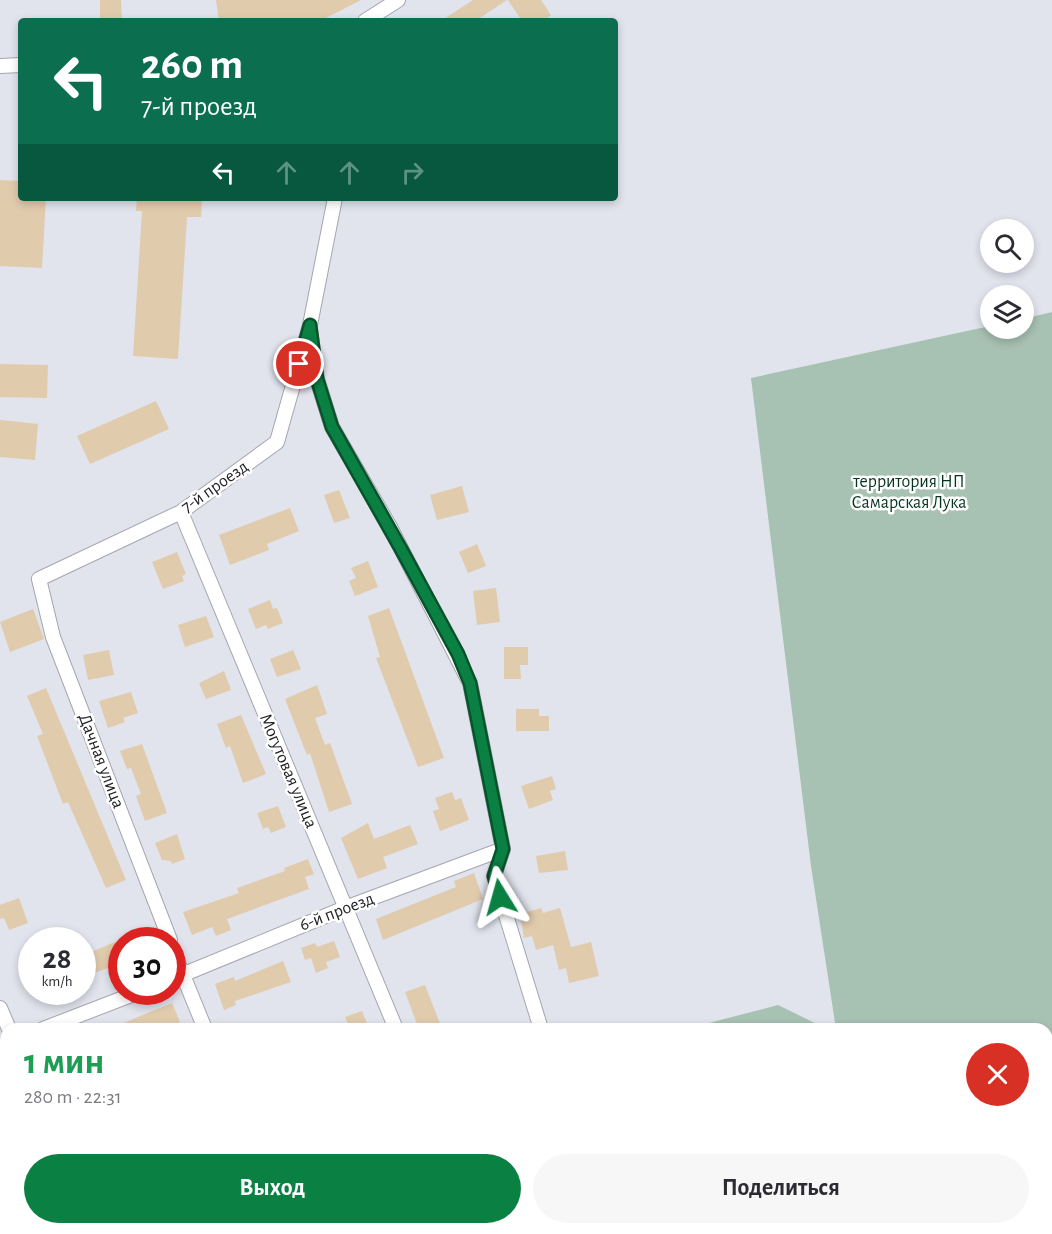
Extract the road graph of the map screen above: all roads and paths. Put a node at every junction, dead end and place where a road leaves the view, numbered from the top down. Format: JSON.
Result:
{"nodes":[{"id":1,"x":398,"y":0,"type":"edge"},
{"id":2,"x":370,"y":18,"type":"edge"},
{"id":3,"x":18,"y":65,"type":"edge"},
{"id":4,"x":0,"y":66,"type":"edge"},
{"id":5,"x":334,"y":201,"type":"edge"},
{"id":6,"x":310,"y":325,"type":"junction"},
{"id":7,"x":181,"y":512,"type":"junction"},
{"id":8,"x":39,"y":579,"type":"joint"},
{"id":9,"x":503,"y":849,"type":"junction"},
{"id":10,"x":345,"y":908,"type":"junction"},
{"id":11,"x":165,"y":927,"type":"edge"},
{"id":12,"x":186,"y":974,"type":"edge"},
{"id":13,"x":186,"y":992,"type":"edge"},
{"id":14,"x":108,"y":1004,"type":"edge"},
{"id":15,"x":0,"y":1008,"type":"edge"},
{"id":16,"x":6,"y":1023,"type":"edge"},
{"id":17,"x":60,"y":1023,"type":"edge"},
{"id":18,"x":202,"y":1023,"type":"edge"},
{"id":19,"x":393,"y":1023,"type":"edge"},
{"id":20,"x":538,"y":1023,"type":"edge"}],
"edges":[{"from":1,"to":2,"type":"street"},
{"from":3,"to":4,"type":"street"},
{"from":5,"to":6,"type":"street"},
{"from":6,"to":7,"type":"street","name":"7-й проезд"},
{"from":6,"to":9,"type":"street"},
{"from":7,"to":8,"type":"street","name":"7-й проезд"},
{"from":7,"to":10,"type":"street","name":"Могутовая улица"},
{"from":8,"to":11,"type":"street","name":"Дачная улица"},
{"from":9,"to":10,"type":"street","name":"6-й проезд"},
{"from":9,"to":20,"type":"street"},
{"from":10,"to":12,"type":"street","name":"6-й проезд"},
{"from":10,"to":19,"type":"street","name":"Могутовая улица"},
{"from":13,"to":18,"type":"street"},
{"from":14,"to":17,"type":"street"},
{"from":15,"to":16,"type":"street"}]}
